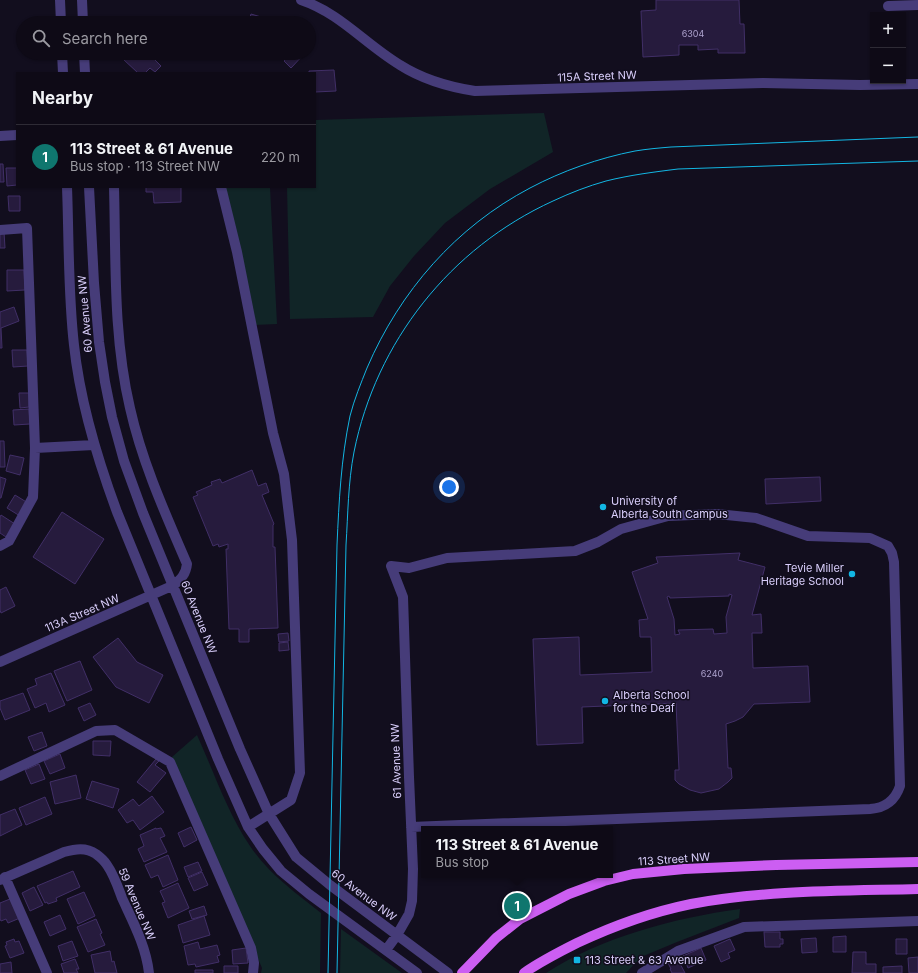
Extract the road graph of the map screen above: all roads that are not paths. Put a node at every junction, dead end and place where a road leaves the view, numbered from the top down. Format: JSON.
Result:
{"nodes":[{"id":1,"x":60,"y":0,"type":"edge"},
{"id":2,"x":82,"y":0,"type":"edge"},
{"id":3,"x":300,"y":0,"type":"edge"},
{"id":4,"x":918,"y":5,"type":"edge"},
{"id":5,"x":888,"y":7,"type":"edge"},
{"id":6,"x":61,"y":16,"type":"edge"},
{"id":7,"x":83,"y":16,"type":"edge"},
{"id":8,"x":62,"y":60,"type":"edge"},
{"id":9,"x":84,"y":60,"type":"edge"},
{"id":10,"x":63,"y":72,"type":"edge"},
{"id":11,"x":84,"y":72,"type":"edge"},
{"id":12,"x":918,"y":84,"type":"edge"},
{"id":13,"x":16,"y":135,"type":"edge"},
{"id":14,"x":0,"y":136,"type":"edge"},
{"id":15,"x":67,"y":188,"type":"edge"},
{"id":16,"x":89,"y":188,"type":"edge"},
{"id":17,"x":114,"y":188,"type":"edge"},
{"id":18,"x":221,"y":188,"type":"edge"},
{"id":19,"x":0,"y":230,"type":"edge"},
{"id":20,"x":94,"y":445,"type":"junction"},
{"id":21,"x":35,"y":448,"type":"junction"},
{"id":22,"x":0,"y":546,"type":"edge"},
{"id":23,"x":174,"y":585,"type":"junction"},
{"id":24,"x":151,"y":596,"type":"junction"},
{"id":25,"x":0,"y":662,"type":"edge"},
{"id":26,"x":0,"y":776,"type":"edge"},
{"id":27,"x":269,"y":814,"type":"junction"},
{"id":28,"x":438,"y":826,"type":"edge"},
{"id":29,"x":248,"y":827,"type":"junction"},
{"id":30,"x":411,"y":827,"type":"junction"},
{"id":31,"x":421,"y":827,"type":"edge"},
{"id":32,"x":918,"y":862,"type":"edge"},
{"id":33,"x":3,"y":878,"type":"edge"},
{"id":34,"x":918,"y":890,"type":"edge"},
{"id":35,"x":918,"y":921,"type":"edge"},
{"id":36,"x":397,"y":935,"type":"junction"},
{"id":37,"x":386,"y":950,"type":"junction"},
{"id":38,"x":46,"y":973,"type":"edge"},
{"id":39,"x":149,"y":973,"type":"edge"},
{"id":40,"x":253,"y":973,"type":"edge"},
{"id":41,"x":417,"y":973,"type":"edge"},
{"id":42,"x":448,"y":973,"type":"edge"},
{"id":43,"x":462,"y":973,"type":"edge"},
{"id":44,"x":524,"y":973,"type":"edge"},
{"id":45,"x":642,"y":973,"type":"edge"}],
"edges":[{"from":1,"to":6,"type":"street"},
{"from":2,"to":7,"type":"street"},
{"from":3,"to":12,"type":"street","name":"115A Street NW"},
{"from":4,"to":5,"type":"street"},
{"from":8,"to":10,"type":"street"},
{"from":9,"to":11,"type":"street"},
{"from":13,"to":14,"type":"street"},
{"from":15,"to":20,"type":"street","name":"60 Avenue NW"},
{"from":16,"to":23,"type":"street","name":"60 Avenue NW"},
{"from":17,"to":23,"type":"street"},
{"from":18,"to":27,"type":"street"},
{"from":19,"to":21,"type":"street"},
{"from":20,"to":21,"type":"street"},
{"from":20,"to":24,"type":"street","name":"60 Avenue NW"},
{"from":21,"to":22,"type":"street"},
{"from":23,"to":24,"type":"street","name":"113A Street NW"},
{"from":23,"to":27,"type":"street","name":"60 Avenue NW"},
{"from":24,"to":25,"type":"street","name":"113A Street NW"},
{"from":24,"to":29,"type":"street","name":"60 Avenue NW"},
{"from":26,"to":40,"type":"street"},
{"from":27,"to":29,"type":"street"},
{"from":27,"to":36,"type":"street","name":"60 Avenue NW"},
{"from":28,"to":30,"type":"street","name":"61 Avenue NW"},
{"from":29,"to":37,"type":"street","name":"60 Avenue NW"},
{"from":30,"to":31,"type":"street","name":"61 Avenue NW"},
{"from":30,"to":36,"type":"street","name":"61 Avenue NW"},
{"from":32,"to":43,"type":"main road","name":"113 Street NW"},
{"from":33,"to":38,"type":"street"},
{"from":33,"to":39,"type":"street","name":"59 Avenue NW"},
{"from":34,"to":44,"type":"main road"},
{"from":35,"to":45,"type":"street"},
{"from":36,"to":37,"type":"street","name":"61 Avenue NW"},
{"from":36,"to":42,"type":"street","name":"60 Avenue NW"},
{"from":37,"to":41,"type":"street","name":"60 Avenue NW"}]}
